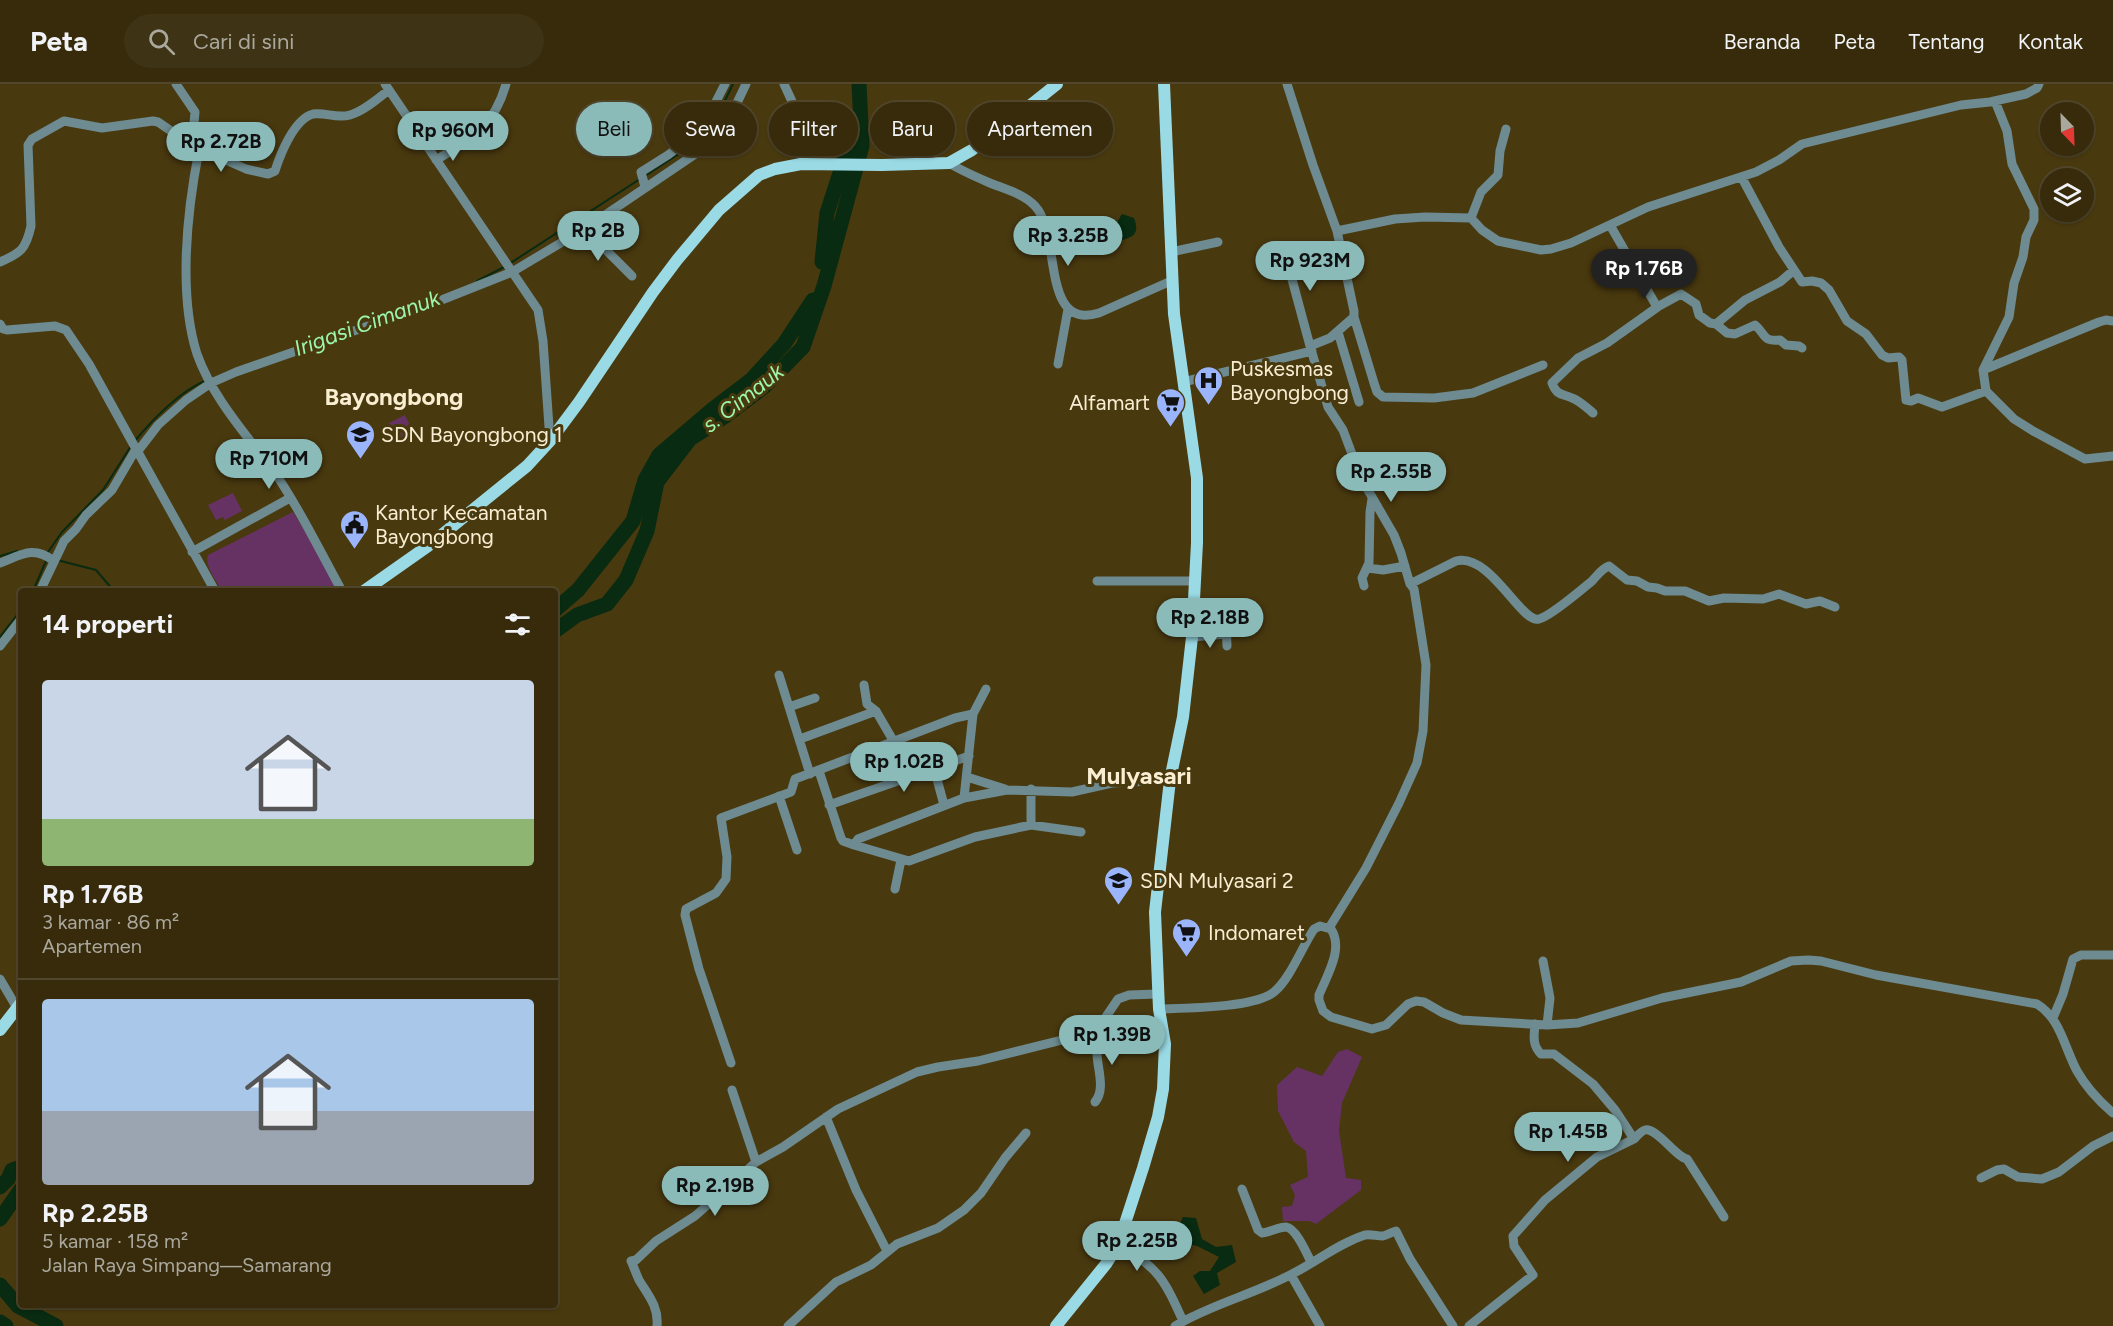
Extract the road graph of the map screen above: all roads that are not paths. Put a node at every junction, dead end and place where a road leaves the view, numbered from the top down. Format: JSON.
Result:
{"nodes":[{"id":1,"x":176,"y":84,"type":"edge"},
{"id":2,"x":506,"y":84,"type":"edge"},
{"id":3,"x":724,"y":84,"type":"edge"},
{"id":4,"x":746,"y":84,"type":"edge"},
{"id":5,"x":784,"y":84,"type":"edge"},
{"id":6,"x":1057,"y":84,"type":"edge"},
{"id":7,"x":1164,"y":84,"type":"edge"},
{"id":8,"x":1287,"y":84,"type":"edge"},
{"id":9,"x":2039,"y":84,"type":"edge"},
{"id":10,"x":387,"y":87,"type":"edge"},
{"id":11,"x":1995,"y":101,"type":"junction"},
{"id":12,"x":1506,"y":129,"type":"dead end"},
{"id":13,"x":201,"y":150,"type":"junction"},
{"id":14,"x":436,"y":160,"type":"junction"},
{"id":15,"x":949,"y":163,"type":"junction"},
{"id":16,"x":801,"y":164,"type":"junction"},
{"id":17,"x":1742,"y":178,"type":"junction"},
{"id":18,"x":645,"y":186,"type":"junction"},
{"id":19,"x":1471,"y":219,"type":"junction"},
{"id":20,"x":1610,"y":225,"type":"junction"},
{"id":21,"x":584,"y":228,"type":"junction"},
{"id":22,"x":1337,"y":231,"type":"junction"},
{"id":23,"x":1218,"y":242,"type":"dead end"},
{"id":24,"x":1283,"y":246,"type":"dead end"},
{"id":25,"x":1171,"y":252,"type":"junction"},
{"id":26,"x":0,"y":262,"type":"edge"},
{"id":27,"x":510,"y":270,"type":"junction"},
{"id":28,"x":1794,"y":270,"type":"junction"},
{"id":29,"x":632,"y":276,"type":"dead end"},
{"id":30,"x":1171,"y":281,"type":"junction"},
{"id":31,"x":1657,"y":307,"type":"junction"},
{"id":32,"x":1068,"y":309,"type":"junction"},
{"id":33,"x":1354,"y":317,"type":"junction"},
{"id":34,"x":2113,"y":321,"type":"edge"},
{"id":35,"x":0,"y":324,"type":"edge"},
{"id":36,"x":1716,"y":324,"type":"junction"},
{"id":37,"x":1338,"y":332,"type":"junction"},
{"id":38,"x":1802,"y":348,"type":"dead end"},
{"id":39,"x":1311,"y":349,"type":"junction"},
{"id":40,"x":1058,"y":364,"type":"dead end"},
{"id":41,"x":1543,"y":365,"type":"dead end"},
{"id":42,"x":1983,"y":370,"type":"junction"},
{"id":43,"x":208,"y":378,"type":"junction"},
{"id":44,"x":1183,"y":382,"type":"junction"},
{"id":45,"x":1986,"y":391,"type":"junction"},
{"id":46,"x":1359,"y":402,"type":"dead end"},
{"id":47,"x":1593,"y":413,"type":"dead end"},
{"id":48,"x":550,"y":441,"type":"junction"},
{"id":49,"x":135,"y":446,"type":"junction"},
{"id":50,"x":2113,"y":456,"type":"edge"},
{"id":51,"x":290,"y":498,"type":"junction"},
{"id":52,"x":1372,"y":499,"type":"junction"},
{"id":53,"x":192,"y":552,"type":"junction"},
{"id":54,"x":52,"y":558,"type":"junction"},
{"id":55,"x":0,"y":563,"type":"edge"},
{"id":56,"x":1405,"y":566,"type":"junction"},
{"id":57,"x":1368,"y":568,"type":"junction"},
{"id":58,"x":1097,"y":581,"type":"dead end"},
{"id":59,"x":1195,"y":581,"type":"junction"},
{"id":60,"x":1410,"y":584,"type":"junction"},
{"id":61,"x":1364,"y":586,"type":"dead end"},
{"id":62,"x":41,"y":588,"type":"edge"},
{"id":63,"x":212,"y":588,"type":"edge"},
{"id":64,"x":340,"y":588,"type":"edge"},
{"id":65,"x":368,"y":588,"type":"edge"},
{"id":66,"x":1835,"y":607,"type":"dead end"},
{"id":67,"x":1226,"y":620,"type":"dead end"},
{"id":68,"x":18,"y":623,"type":"edge"},
{"id":69,"x":1226,"y":634,"type":"junction"},
{"id":70,"x":1192,"y":637,"type":"junction"},
{"id":71,"x":0,"y":646,"type":"edge"},
{"id":72,"x":1227,"y":646,"type":"dead end"},
{"id":73,"x":778,"y":675,"type":"dead end"},
{"id":74,"x":864,"y":685,"type":"dead end"},
{"id":75,"x":986,"y":689,"type":"dead end"},
{"id":76,"x":815,"y":698,"type":"dead end"},
{"id":77,"x":789,"y":706,"type":"junction"},
{"id":78,"x":876,"y":711,"type":"junction"},
{"id":79,"x":974,"y":714,"type":"junction"},
{"id":80,"x":800,"y":739,"type":"junction"},
{"id":81,"x":894,"y":742,"type":"junction"},
{"id":82,"x":969,"y":756,"type":"junction"},
{"id":83,"x":934,"y":768,"type":"junction"},
{"id":84,"x":814,"y":772,"type":"junction"},
{"id":85,"x":967,"y":777,"type":"junction"},
{"id":86,"x":1170,"y":780,"type":"junction"},
{"id":87,"x":1031,"y":789,"type":"junction"},
{"id":88,"x":1008,"y":790,"type":"junction"},
{"id":89,"x":778,"y":796,"type":"junction"},
{"id":90,"x":964,"y":798,"type":"junction"},
{"id":91,"x":830,"y":805,"type":"junction"},
{"id":92,"x":944,"y":805,"type":"junction"},
{"id":93,"x":1031,"y":825,"type":"junction"},
{"id":94,"x":1081,"y":832,"type":"dead end"},
{"id":95,"x":854,"y":845,"type":"junction"},
{"id":96,"x":797,"y":850,"type":"dead end"},
{"id":97,"x":901,"y":860,"type":"junction"},
{"id":98,"x":895,"y":889,"type":"dead end"},
{"id":99,"x":1329,"y":928,"type":"junction"},
{"id":100,"x":2113,"y":955,"type":"edge"},
{"id":101,"x":1543,"y":962,"type":"dead end"},
{"id":102,"x":0,"y":979,"type":"edge"},
{"id":103,"x":1158,"y":994,"type":"junction"},
{"id":104,"x":18,"y":1005,"type":"edge"},
{"id":105,"x":18,"y":1007,"type":"edge"},
{"id":106,"x":1159,"y":1009,"type":"junction"},
{"id":107,"x":2053,"y":1018,"type":"junction"},
{"id":108,"x":1101,"y":1024,"type":"junction"},
{"id":109,"x":1535,"y":1024,"type":"junction"},
{"id":110,"x":1547,"y":1025,"type":"junction"},
{"id":111,"x":0,"y":1030,"type":"edge"},
{"id":112,"x":731,"y":1063,"type":"dead end"},
{"id":113,"x":732,"y":1090,"type":"dead end"},
{"id":114,"x":1095,"y":1101,"type":"dead end"},
{"id":115,"x":2112,"y":1111,"type":"edge"},
{"id":116,"x":826,"y":1117,"type":"junction"},
{"id":117,"x":1026,"y":1133,"type":"dead end"},
{"id":118,"x":2113,"y":1136,"type":"edge"},
{"id":119,"x":1634,"y":1139,"type":"junction"},
{"id":120,"x":756,"y":1162,"type":"junction"},
{"id":121,"x":1981,"y":1178,"type":"dead end"},
{"id":122,"x":1242,"y":1189,"type":"dead end"},
{"id":123,"x":1724,"y":1217,"type":"dead end"},
{"id":124,"x":1118,"y":1245,"type":"junction"},
{"id":125,"x":887,"y":1251,"type":"junction"},
{"id":126,"x":1311,"y":1262,"type":"junction"},
{"id":127,"x":1290,"y":1275,"type":"junction"},
{"id":128,"x":1179,"y":1324,"type":"edge"},
{"id":129,"x":657,"y":1326,"type":"edge"},
{"id":130,"x":788,"y":1326,"type":"edge"},
{"id":131,"x":1056,"y":1326,"type":"edge"},
{"id":132,"x":1320,"y":1326,"type":"edge"},
{"id":133,"x":1453,"y":1326,"type":"edge"},
{"id":134,"x":1469,"y":1326,"type":"edge"}],
"edges":[{"from":1,"to":13,"type":"street"},
{"from":2,"to":14,"type":"street"},
{"from":3,"to":18,"type":"street"},
{"from":4,"to":18,"type":"street"},
{"from":5,"to":16,"type":"street"},
{"from":6,"to":15,"type":"main road"},
{"from":7,"to":25,"type":"main road"},
{"from":8,"to":22,"type":"street"},
{"from":9,"to":11,"type":"street"},
{"from":10,"to":13,"type":"street"},
{"from":10,"to":14,"type":"street"},
{"from":11,"to":17,"type":"street"},
{"from":11,"to":42,"type":"street"},
{"from":12,"to":19,"type":"street"},
{"from":13,"to":26,"type":"street"},
{"from":13,"to":43,"type":"street"},
{"from":14,"to":27,"type":"street"},
{"from":15,"to":16,"type":"main road"},
{"from":15,"to":32,"type":"street"},
{"from":16,"to":48,"type":"main road"},
{"from":17,"to":20,"type":"street"},
{"from":17,"to":28,"type":"street"},
{"from":18,"to":21,"type":"street"},
{"from":19,"to":20,"type":"street"},
{"from":19,"to":22,"type":"street"},
{"from":20,"to":31,"type":"street"},
{"from":21,"to":27,"type":"street"},
{"from":21,"to":29,"type":"street"},
{"from":22,"to":33,"type":"street"},
{"from":23,"to":25,"type":"street"},
{"from":24,"to":39,"type":"street"},
{"from":25,"to":30,"type":"main road"},
{"from":27,"to":43,"type":"street"},
{"from":27,"to":48,"type":"street"},
{"from":28,"to":36,"type":"street"},
{"from":28,"to":45,"type":"street"},
{"from":30,"to":32,"type":"street"},
{"from":30,"to":44,"type":"main road"},
{"from":31,"to":36,"type":"street"},
{"from":31,"to":47,"type":"street"},
{"from":32,"to":40,"type":"street"},
{"from":33,"to":37,"type":"street"},
{"from":33,"to":41,"type":"street"},
{"from":34,"to":42,"type":"street"},
{"from":35,"to":49,"type":"street"},
{"from":36,"to":38,"type":"street"},
{"from":37,"to":39,"type":"street"},
{"from":37,"to":46,"type":"street"},
{"from":39,"to":44,"type":"street"},
{"from":39,"to":52,"type":"street"},
{"from":42,"to":45,"type":"street"},
{"from":43,"to":49,"type":"street"},
{"from":43,"to":51,"type":"street"},
{"from":44,"to":59,"type":"main road"},
{"from":45,"to":50,"type":"street"},
{"from":48,"to":65,"type":"main road"},
{"from":49,"to":53,"type":"street"},
{"from":49,"to":54,"type":"street"},
{"from":51,"to":53,"type":"street"},
{"from":51,"to":64,"type":"street"},
{"from":52,"to":56,"type":"street"},
{"from":52,"to":57,"type":"street"},
{"from":53,"to":63,"type":"street"},
{"from":54,"to":55,"type":"street"},
{"from":54,"to":62,"type":"street"},
{"from":56,"to":57,"type":"street"},
{"from":56,"to":60,"type":"street"},
{"from":57,"to":61,"type":"street"},
{"from":58,"to":59,"type":"street"},
{"from":59,"to":70,"type":"main road"},
{"from":60,"to":66,"type":"street"},
{"from":60,"to":99,"type":"street"},
{"from":67,"to":69,"type":"street"},
{"from":68,"to":71,"type":"street"},
{"from":69,"to":70,"type":"street"},
{"from":69,"to":72,"type":"street"},
{"from":70,"to":86,"type":"main road"},
{"from":73,"to":77,"type":"street"},
{"from":74,"to":78,"type":"street"},
{"from":75,"to":79,"type":"street"},
{"from":76,"to":77,"type":"street"},
{"from":77,"to":80,"type":"street"},
{"from":78,"to":80,"type":"street"},
{"from":78,"to":81,"type":"street"},
{"from":79,"to":81,"type":"street"},
{"from":79,"to":82,"type":"street"},
{"from":80,"to":84,"type":"street"},
{"from":81,"to":84,"type":"street"},
{"from":82,"to":83,"type":"street"},
{"from":82,"to":85,"type":"street"},
{"from":83,"to":91,"type":"street"},
{"from":83,"to":92,"type":"street"},
{"from":84,"to":89,"type":"street"},
{"from":84,"to":91,"type":"street"},
{"from":85,"to":88,"type":"street"},
{"from":85,"to":90,"type":"street"},
{"from":86,"to":87,"type":"street"},
{"from":86,"to":103,"type":"main road"},
{"from":87,"to":88,"type":"street"},
{"from":87,"to":93,"type":"street"},
{"from":88,"to":90,"type":"street"},
{"from":89,"to":96,"type":"street"},
{"from":89,"to":112,"type":"street"},
{"from":90,"to":92,"type":"street"},
{"from":91,"to":95,"type":"street"},
{"from":92,"to":95,"type":"street"},
{"from":93,"to":94,"type":"street"},
{"from":93,"to":97,"type":"street"},
{"from":95,"to":97,"type":"street"},
{"from":97,"to":98,"type":"street"},
{"from":99,"to":106,"type":"street"},
{"from":99,"to":109,"type":"street"},
{"from":100,"to":107,"type":"street"},
{"from":101,"to":110,"type":"street"},
{"from":102,"to":104,"type":"street"},
{"from":103,"to":106,"type":"main road"},
{"from":103,"to":108,"type":"street"},
{"from":105,"to":111,"type":"main road"},
{"from":106,"to":124,"type":"main road"},
{"from":107,"to":110,"type":"street"},
{"from":107,"to":115,"type":"street"},
{"from":108,"to":114,"type":"street"},
{"from":108,"to":116,"type":"street"},
{"from":109,"to":110,"type":"street"},
{"from":109,"to":119,"type":"street"},
{"from":113,"to":120,"type":"street"},
{"from":116,"to":120,"type":"street"},
{"from":116,"to":125,"type":"street"},
{"from":117,"to":125,"type":"street"},
{"from":118,"to":121,"type":"street"},
{"from":119,"to":123,"type":"street"},
{"from":119,"to":134,"type":"street"},
{"from":120,"to":129,"type":"street"},
{"from":122,"to":126,"type":"street"},
{"from":124,"to":128,"type":"street"},
{"from":124,"to":131,"type":"main road"},
{"from":125,"to":130,"type":"street"},
{"from":126,"to":127,"type":"street"},
{"from":126,"to":133,"type":"street"},
{"from":127,"to":128,"type":"street"},
{"from":127,"to":132,"type":"street"}]}
